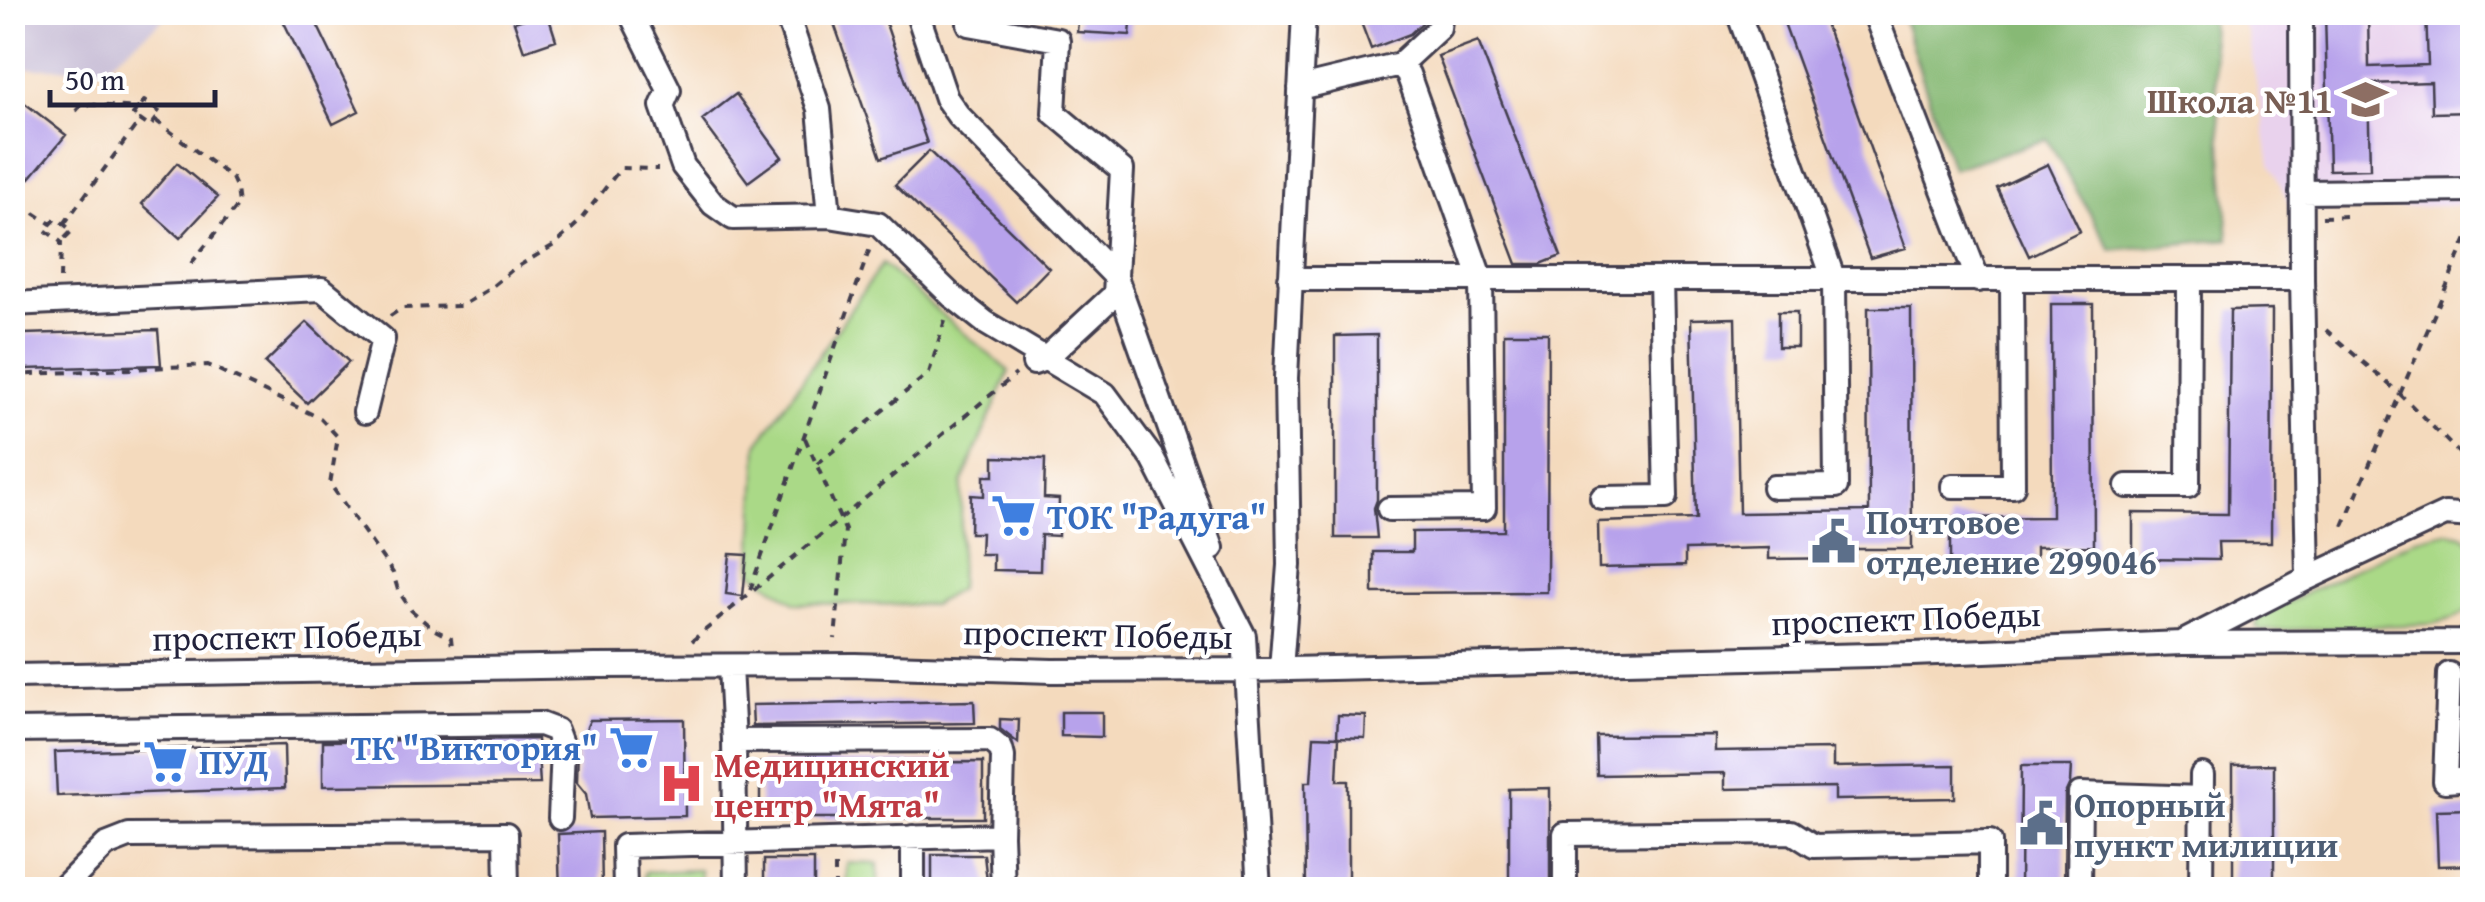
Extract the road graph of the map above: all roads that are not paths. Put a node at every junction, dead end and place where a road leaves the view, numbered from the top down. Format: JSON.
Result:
{"nodes":[{"id":1,"x":630,"y":12,"type":"edge"},
{"id":2,"x":786,"y":12,"type":"edge"},
{"id":3,"x":918,"y":12,"type":"edge"},
{"id":4,"x":970,"y":12,"type":"edge"},
{"id":5,"x":1304,"y":12,"type":"edge"},
{"id":6,"x":1441,"y":12,"type":"edge"},
{"id":7,"x":1738,"y":12,"type":"edge"},
{"id":8,"x":1874,"y":12,"type":"edge"},
{"id":9,"x":2301,"y":12,"type":"edge"},
{"id":10,"x":1400,"y":64,"type":"junction"},
{"id":11,"x":1300,"y":88,"type":"junction"},
{"id":12,"x":2472,"y":190,"type":"edge"},
{"id":13,"x":2301,"y":192,"type":"junction"},
{"id":14,"x":829,"y":216,"type":"junction"},
{"id":15,"x":1116,"y":278,"type":"junction"},
{"id":16,"x":1290,"y":279,"type":"junction"},
{"id":17,"x":1662,"y":279,"type":"junction"},
{"id":18,"x":2302,"y":279,"type":"junction"},
{"id":19,"x":1481,"y":280,"type":"junction"},
{"id":20,"x":1834,"y":280,"type":"junction"},
{"id":21,"x":1978,"y":280,"type":"junction"},
{"id":22,"x":2012,"y":280,"type":"junction"},
{"id":23,"x":2189,"y":280,"type":"junction"},
{"id":24,"x":12,"y":304,"type":"edge"},
{"id":25,"x":1035,"y":362,"type":"junction"},
{"id":26,"x":364,"y":412,"type":"dead end"},
{"id":27,"x":1954,"y":486,"type":"dead end"},
{"id":28,"x":2127,"y":486,"type":"dead end"},
{"id":29,"x":1774,"y":487,"type":"dead end"},
{"id":30,"x":1602,"y":498,"type":"dead end"},
{"id":31,"x":1389,"y":509,"type":"dead end"},
{"id":32,"x":2472,"y":516,"type":"edge"},
{"id":33,"x":2308,"y":578,"type":"junction"},
{"id":34,"x":1244,"y":636,"type":"junction"},
{"id":35,"x":2472,"y":637,"type":"edge"},
{"id":36,"x":2182,"y":642,"type":"junction"},
{"id":37,"x":730,"y":667,"type":"junction"},
{"id":38,"x":1281,"y":669,"type":"junction"},
{"id":39,"x":1248,"y":670,"type":"junction"},
{"id":40,"x":2449,"y":674,"type":"dead end"},
{"id":41,"x":12,"y":676,"type":"edge"},
{"id":42,"x":12,"y":730,"type":"edge"},
{"id":43,"x":734,"y":741,"type":"junction"},
{"id":44,"x":2472,"y":779,"type":"edge"},
{"id":45,"x":560,"y":818,"type":"dead end"},
{"id":46,"x":1002,"y":835,"type":"junction"},
{"id":47,"x":913,"y":838,"type":"junction"},
{"id":48,"x":734,"y":840,"type":"junction"},
{"id":49,"x":61,"y":890,"type":"edge"},
{"id":50,"x":507,"y":890,"type":"edge"},
{"id":51,"x":624,"y":890,"type":"edge"},
{"id":52,"x":736,"y":890,"type":"edge"},
{"id":53,"x":912,"y":890,"type":"edge"},
{"id":54,"x":1002,"y":890,"type":"edge"},
{"id":55,"x":1259,"y":890,"type":"edge"},
{"id":56,"x":1565,"y":890,"type":"edge"},
{"id":57,"x":1990,"y":890,"type":"edge"},
{"id":58,"x":2080,"y":890,"type":"edge"},
{"id":59,"x":2202,"y":890,"type":"edge"}],
"edges":[{"from":1,"to":14,"type":"street"},
{"from":2,"to":14,"type":"street"},
{"from":3,"to":15,"type":"street"},
{"from":4,"to":15,"type":"street"},
{"from":5,"to":11,"type":"street"},
{"from":6,"to":10,"type":"street"},
{"from":7,"to":20,"type":"street"},
{"from":8,"to":21,"type":"street"},
{"from":9,"to":13,"type":"street"},
{"from":10,"to":11,"type":"street"},
{"from":10,"to":19,"type":"street"},
{"from":11,"to":16,"type":"street"},
{"from":12,"to":13,"type":"street"},
{"from":13,"to":18,"type":"street"},
{"from":14,"to":25,"type":"street"},
{"from":15,"to":25,"type":"street"},
{"from":15,"to":34,"type":"street"},
{"from":16,"to":19,"type":"street"},
{"from":16,"to":38,"type":"street"},
{"from":17,"to":19,"type":"street"},
{"from":17,"to":20,"type":"street"},
{"from":17,"to":30,"type":"street"},
{"from":18,"to":23,"type":"street"},
{"from":18,"to":33,"type":"street"},
{"from":19,"to":31,"type":"street"},
{"from":20,"to":21,"type":"street"},
{"from":20,"to":29,"type":"street"},
{"from":21,"to":22,"type":"street"},
{"from":22,"to":23,"type":"street"},
{"from":22,"to":27,"type":"street"},
{"from":23,"to":28,"type":"street"},
{"from":24,"to":26,"type":"street"},
{"from":25,"to":34,"type":"street"},
{"from":32,"to":33,"type":"street","name":"проспект Победы"},
{"from":33,"to":36,"type":"street","name":"проспект Победы"},
{"from":34,"to":39,"type":"street"},
{"from":35,"to":36,"type":"street","name":"проспект Победы"},
{"from":36,"to":38,"type":"street","name":"проспект Победы"},
{"from":37,"to":39,"type":"street","name":"проспект Победы"},
{"from":37,"to":41,"type":"street","name":"проспект Победы"},
{"from":37,"to":43,"type":"street"},
{"from":38,"to":39,"type":"street","name":"проспект Победы"},
{"from":39,"to":55,"type":"street"},
{"from":40,"to":44,"type":"street"},
{"from":42,"to":45,"type":"street"},
{"from":43,"to":46,"type":"street"},
{"from":43,"to":48,"type":"street"},
{"from":46,"to":47,"type":"street"},
{"from":46,"to":54,"type":"street"},
{"from":47,"to":48,"type":"street"},
{"from":47,"to":53,"type":"street"},
{"from":48,"to":51,"type":"street"},
{"from":48,"to":52,"type":"street"},
{"from":49,"to":50,"type":"street"},
{"from":56,"to":57,"type":"street"},
{"from":58,"to":59,"type":"street"}]}
